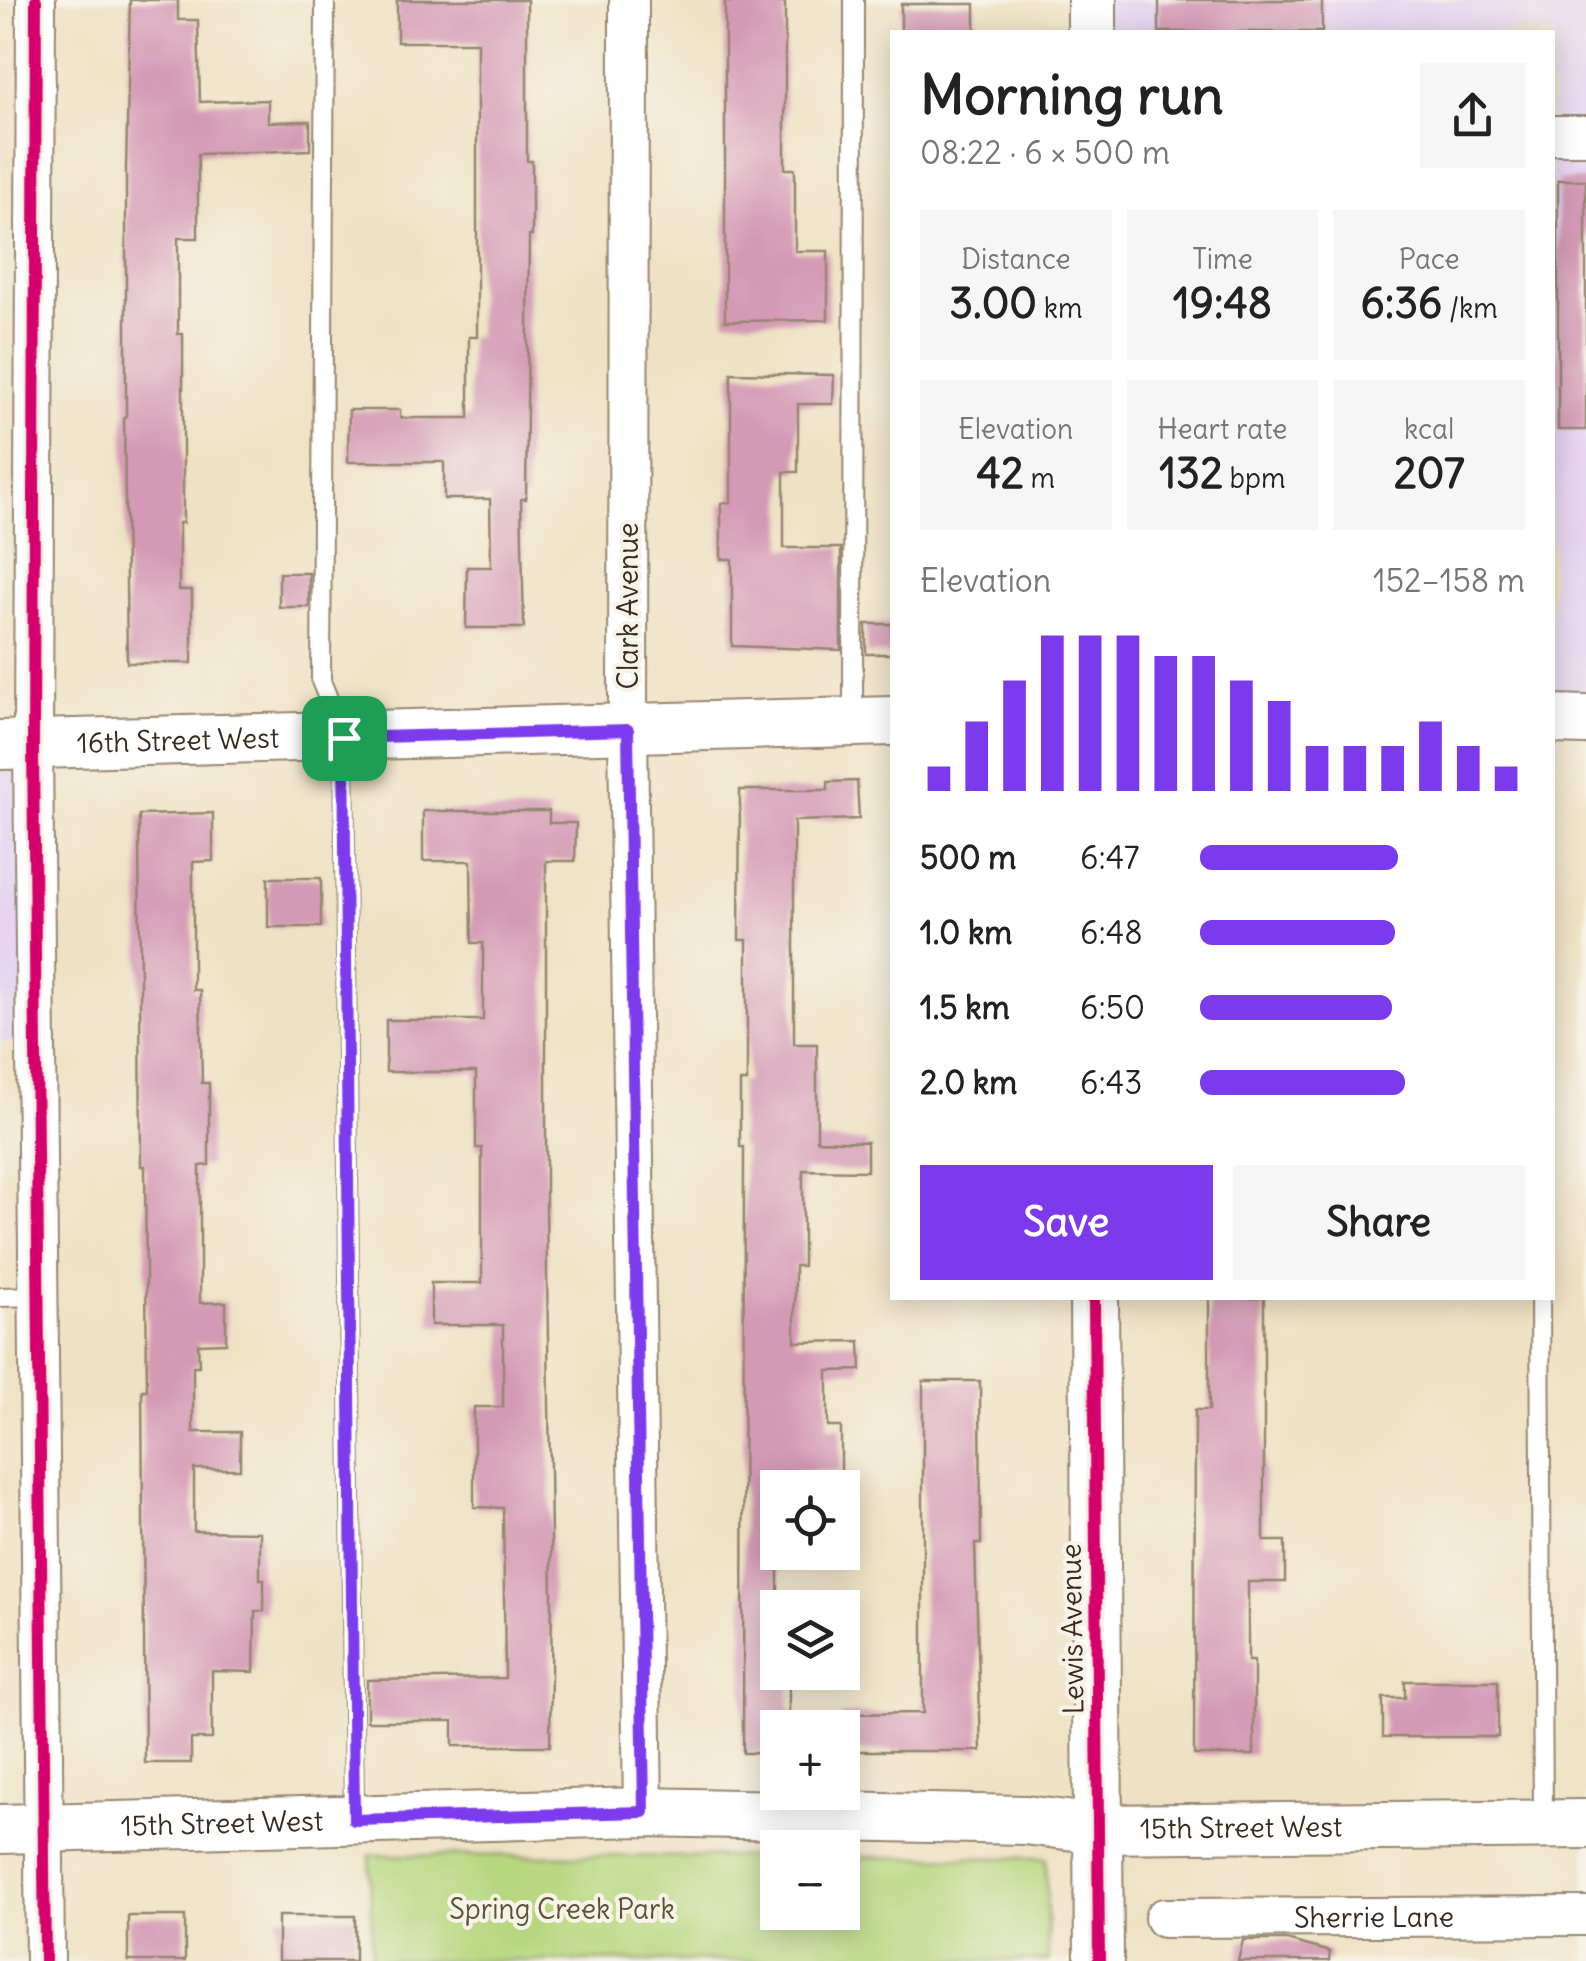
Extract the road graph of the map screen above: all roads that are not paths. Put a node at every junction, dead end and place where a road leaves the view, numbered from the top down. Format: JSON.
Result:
{"nodes":[{"id":1,"x":36,"y":0,"type":"edge"},
{"id":2,"x":325,"y":0,"type":"edge"},
{"id":3,"x":629,"y":0,"type":"edge"},
{"id":4,"x":854,"y":0,"type":"edge"},
{"id":5,"x":1092,"y":0,"type":"edge"},
{"id":6,"x":1092,"y":30,"type":"edge"},
{"id":7,"x":1555,"y":135,"type":"edge"},
{"id":8,"x":1586,"y":135,"type":"edge"},
{"id":9,"x":1555,"y":719,"type":"edge"},
{"id":10,"x":1586,"y":720,"type":"edge"},
{"id":11,"x":873,"y":721,"type":"edge"},
{"id":12,"x":628,"y":730,"type":"junction"},
{"id":13,"x":344,"y":738,"type":"junction"},
{"id":14,"x":16,"y":746,"type":"edge"},
{"id":15,"x":40,"y":1296,"type":"junction"},
{"id":16,"x":0,"y":1297,"type":"edge"},
{"id":17,"x":1094,"y":1300,"type":"edge"},
{"id":18,"x":1540,"y":1300,"type":"edge"},
{"id":19,"x":644,"y":1812,"type":"junction"},
{"id":20,"x":354,"y":1820,"type":"junction"},
{"id":21,"x":1565,"y":1824,"type":"edge"},
{"id":22,"x":23,"y":1829,"type":"edge"},
{"id":23,"x":1099,"y":1830,"type":"junction"},
{"id":24,"x":1586,"y":1916,"type":"edge"},
{"id":25,"x":1164,"y":1918,"type":"dead end"},
{"id":26,"x":45,"y":1961,"type":"edge"},
{"id":27,"x":1100,"y":1961,"type":"edge"}],
"edges":[{"from":1,"to":14,"type":"street"},
{"from":2,"to":13,"type":"lane"},
{"from":3,"to":12,"type":"street","name":"Clark Avenue"},
{"from":4,"to":11,"type":"lane"},
{"from":5,"to":6,"type":"street"},
{"from":7,"to":8,"type":"street"},
{"from":9,"to":10,"type":"street"},
{"from":11,"to":12,"type":"street","name":"16th Street West"},
{"from":12,"to":13,"type":"street","name":"16th Street West"},
{"from":12,"to":19,"type":"street","name":"Clark Avenue"},
{"from":13,"to":14,"type":"street","name":"16th Street West"},
{"from":13,"to":20,"type":"lane"},
{"from":14,"to":15,"type":"street"},
{"from":15,"to":16,"type":"lane"},
{"from":15,"to":22,"type":"street"},
{"from":17,"to":23,"type":"street","name":"Lewis Avenue"},
{"from":18,"to":21,"type":"lane"},
{"from":19,"to":20,"type":"street","name":"15th Street West"},
{"from":19,"to":23,"type":"street","name":"15th Street West"},
{"from":20,"to":22,"type":"street","name":"15th Street West"},
{"from":21,"to":23,"type":"street","name":"15th Street West"},
{"from":22,"to":26,"type":"street"},
{"from":23,"to":27,"type":"street","name":"Lewis Avenue"},
{"from":24,"to":25,"type":"street","name":"Sherrie Lane"}]}
